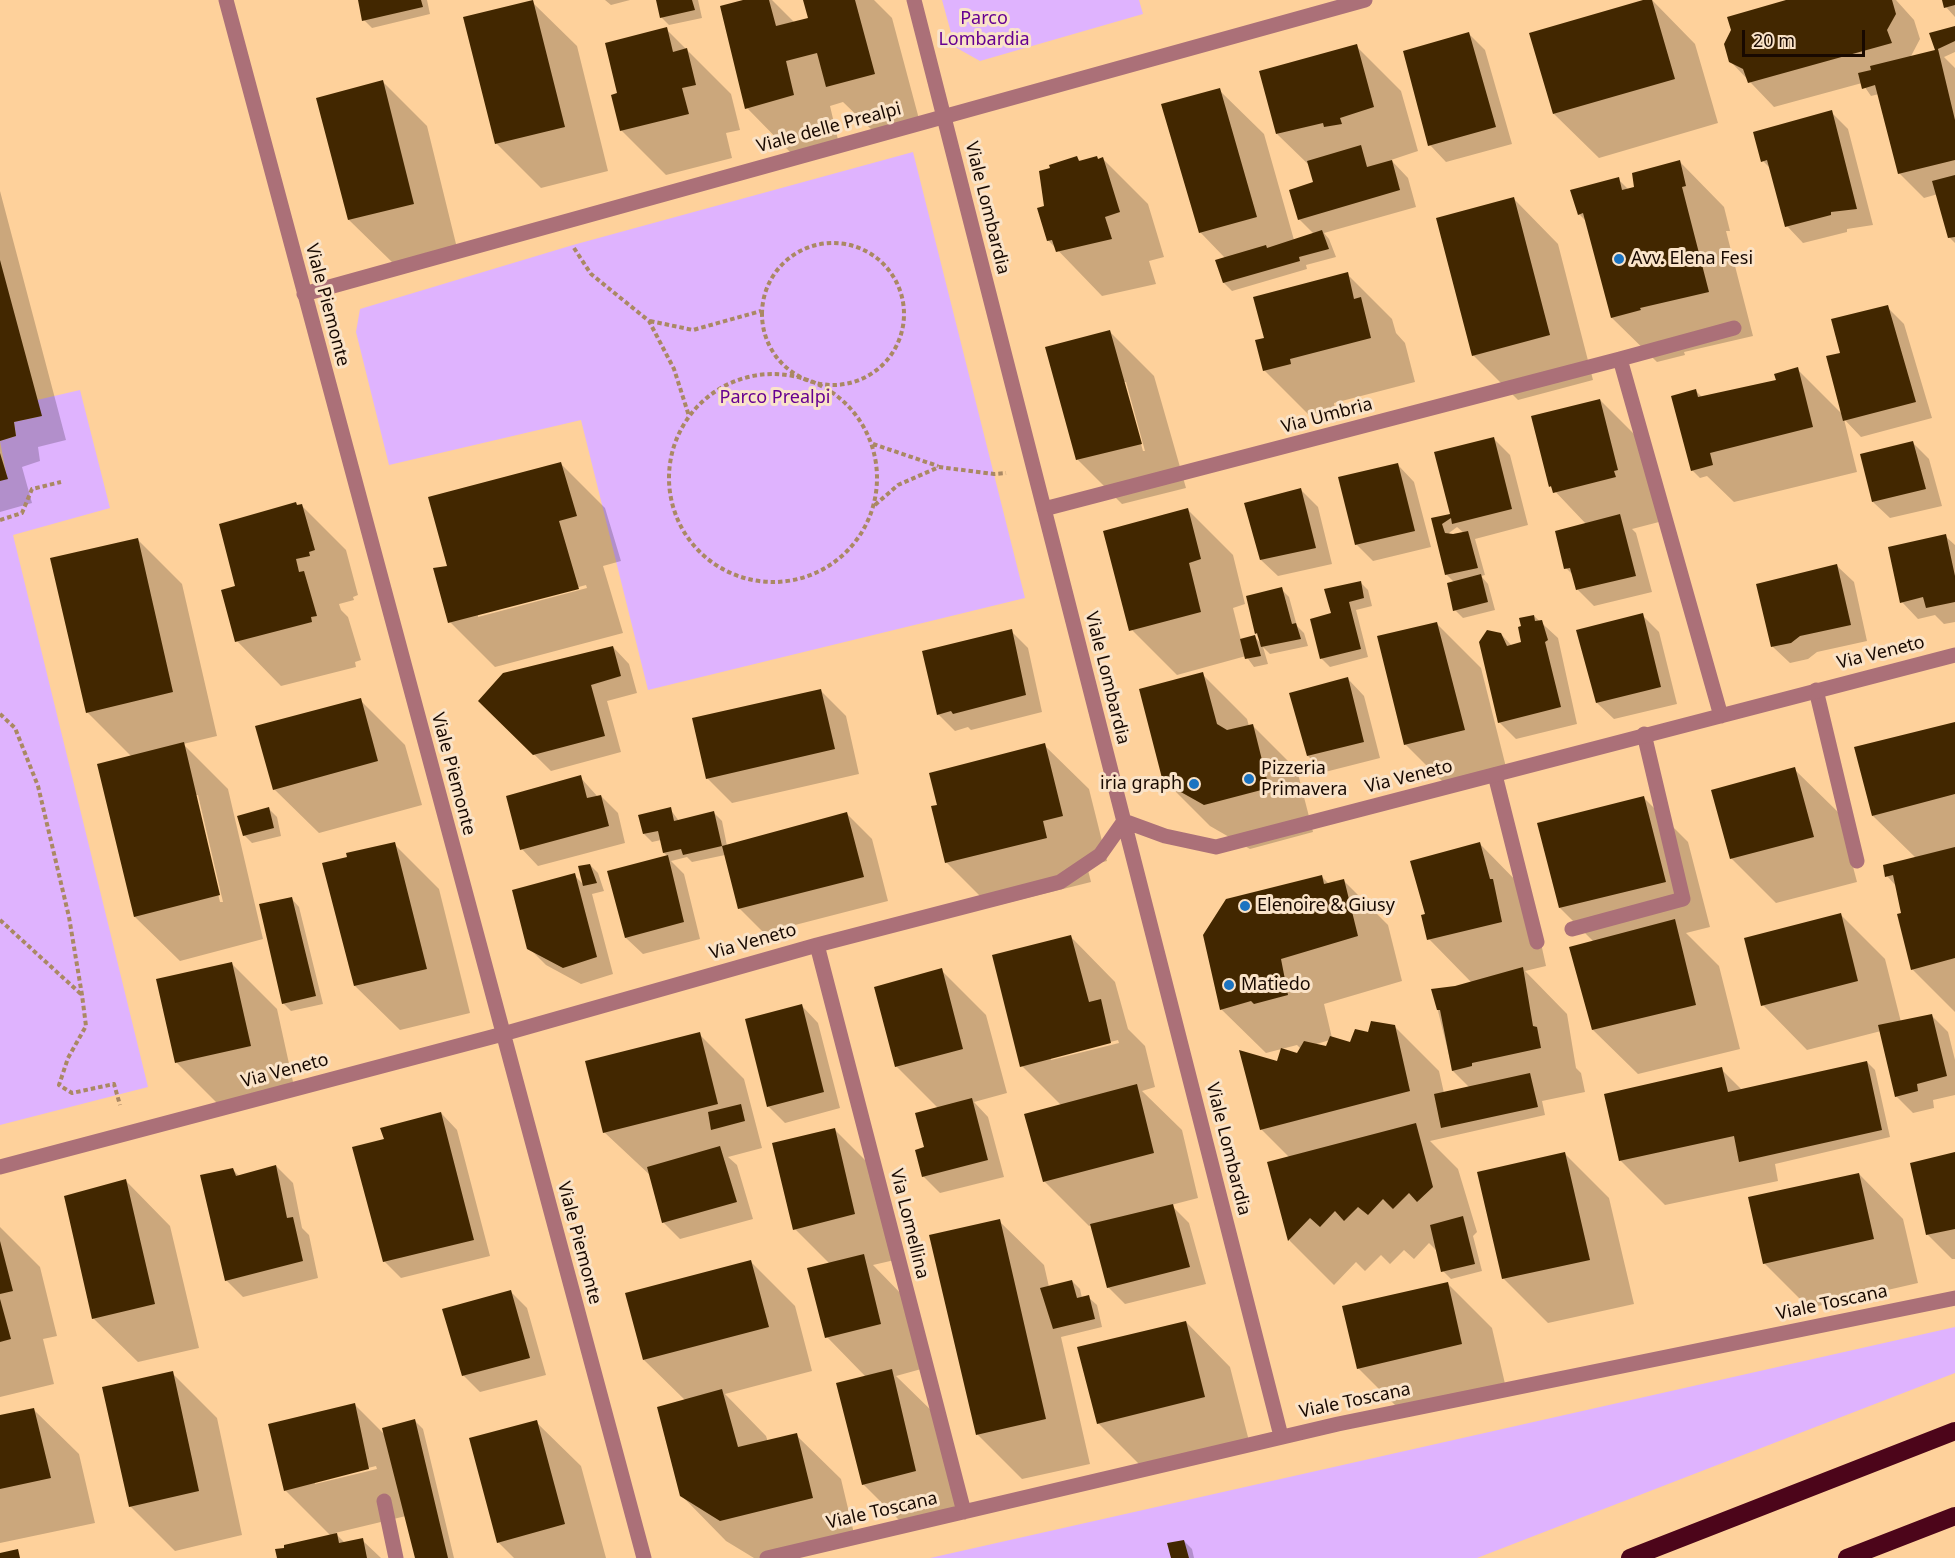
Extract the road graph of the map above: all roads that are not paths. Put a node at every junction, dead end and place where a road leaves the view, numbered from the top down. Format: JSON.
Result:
{"nodes":[{"id":1,"x":226,"y":0,"type":"edge"},
{"id":2,"x":914,"y":0,"type":"edge"},
{"id":3,"x":1365,"y":0,"type":"edge"},
{"id":4,"x":944,"y":117,"type":"junction"},
{"id":5,"x":304,"y":294,"type":"junction"},
{"id":6,"x":1734,"y":328,"type":"dead end"},
{"id":7,"x":1620,"y":359,"type":"junction"},
{"id":8,"x":1044,"y":509,"type":"junction"},
{"id":9,"x":1955,"y":655,"type":"edge"},
{"id":10,"x":1816,"y":690,"type":"junction"},
{"id":11,"x":1721,"y":716,"type":"junction"},
{"id":12,"x":1644,"y":734,"type":"junction"},
{"id":13,"x":1495,"y":775,"type":"junction"},
{"id":14,"x":1124,"y":821,"type":"junction"},
{"id":15,"x":1857,"y":861,"type":"dead end"},
{"id":16,"x":1572,"y":929,"type":"dead end"},
{"id":17,"x":1537,"y":942,"type":"dead end"},
{"id":18,"x":817,"y":945,"type":"junction"},
{"id":19,"x":503,"y":1034,"type":"junction"},
{"id":20,"x":0,"y":1167,"type":"edge"},
{"id":21,"x":1955,"y":1298,"type":"edge"},
{"id":22,"x":1955,"y":1431,"type":"edge"},
{"id":23,"x":1281,"y":1436,"type":"junction"},
{"id":24,"x":384,"y":1501,"type":"dead end"},
{"id":25,"x":964,"y":1512,"type":"junction"},
{"id":26,"x":1955,"y":1516,"type":"edge"},
{"id":27,"x":396,"y":1558,"type":"edge"},
{"id":28,"x":644,"y":1558,"type":"edge"},
{"id":29,"x":767,"y":1558,"type":"edge"},
{"id":30,"x":1630,"y":1558,"type":"edge"},
{"id":31,"x":1847,"y":1558,"type":"edge"}],
"edges":[{"from":1,"to":5,"type":"street","name":"Viale Piemonte"},
{"from":2,"to":4,"type":"street","name":"Viale Lombardia"},
{"from":3,"to":4,"type":"street","name":"Viale delle Prealpi"},
{"from":4,"to":5,"type":"street","name":"Viale delle Prealpi"},
{"from":4,"to":8,"type":"street","name":"Viale Lombardia"},
{"from":5,"to":19,"type":"street","name":"Viale Piemonte"},
{"from":6,"to":7,"type":"street","name":"Via Umbria"},
{"from":7,"to":8,"type":"street","name":"Via Umbria"},
{"from":7,"to":11,"type":"street"},
{"from":8,"to":14,"type":"street","name":"Viale Lombardia"},
{"from":9,"to":10,"type":"street","name":"Via Veneto"},
{"from":10,"to":11,"type":"street","name":"Via Veneto"},
{"from":10,"to":15,"type":"street"},
{"from":11,"to":12,"type":"street","name":"Via Veneto"},
{"from":12,"to":13,"type":"street","name":"Via Veneto"},
{"from":12,"to":16,"type":"street"},
{"from":13,"to":14,"type":"street","name":"Via Veneto"},
{"from":13,"to":17,"type":"street"},
{"from":14,"to":18,"type":"street","name":"Via Veneto"},
{"from":14,"to":23,"type":"street","name":"Viale Lombardia"},
{"from":18,"to":19,"type":"street","name":"Via Veneto"},
{"from":18,"to":25,"type":"street","name":"Via Lomellina"},
{"from":19,"to":20,"type":"street","name":"Via Veneto"},
{"from":19,"to":28,"type":"street","name":"Viale Piemonte"},
{"from":21,"to":23,"type":"street","name":"Viale Toscana"},
{"from":22,"to":30,"type":"highway"},
{"from":23,"to":25,"type":"street","name":"Viale Toscana"},
{"from":24,"to":27,"type":"street"},
{"from":25,"to":29,"type":"street","name":"Viale Toscana"},
{"from":26,"to":31,"type":"highway"}]}
